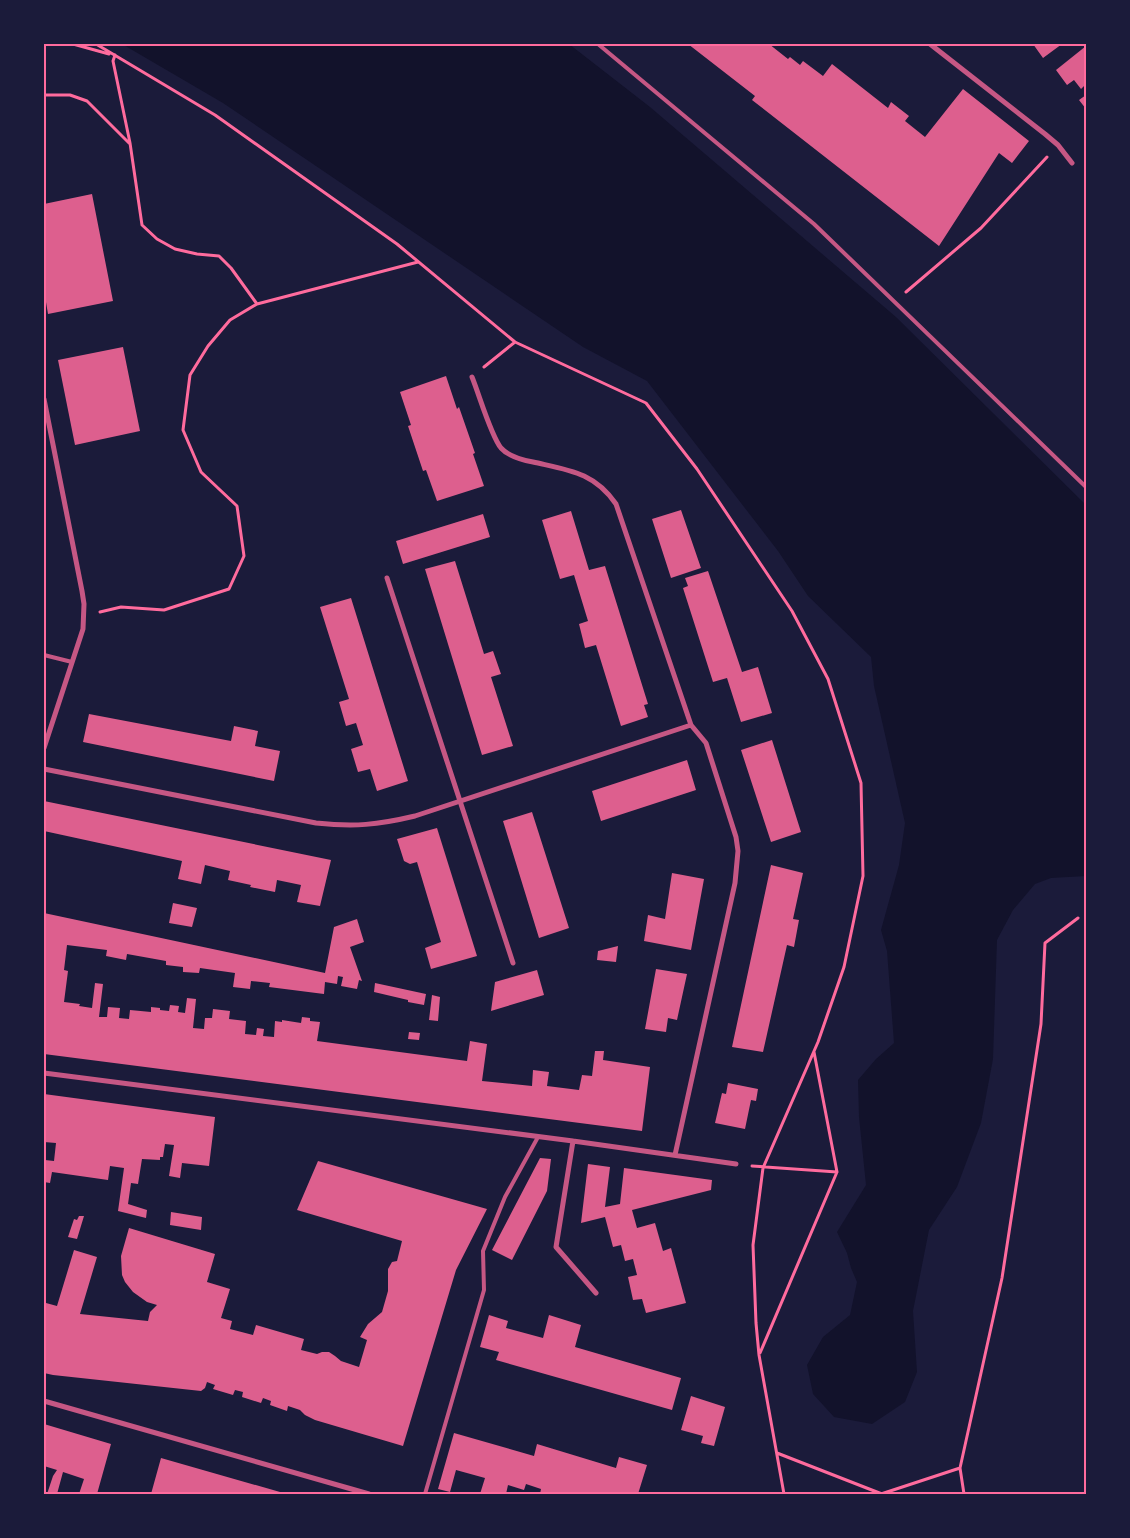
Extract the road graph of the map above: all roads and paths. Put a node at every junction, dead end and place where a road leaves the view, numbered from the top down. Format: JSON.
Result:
{"nodes":[{"id":1,"x":73,"y":44,"type":"edge"},
{"id":2,"x":96,"y":44,"type":"edge"},
{"id":3,"x":598,"y":44,"type":"edge"},
{"id":4,"x":930,"y":44,"type":"edge"},
{"id":5,"x":115,"y":55,"type":"junction"},
{"id":6,"x":44,"y":95,"type":"edge"},
{"id":7,"x":130,"y":144,"type":"junction"},
{"id":8,"x":1058,"y":145,"type":"junction"},
{"id":9,"x":1072,"y":163,"type":"dead end"},
{"id":10,"x":895,"y":302,"type":"junction"},
{"id":11,"x":257,"y":304,"type":"junction"},
{"id":12,"x":515,"y":342,"type":"dead end"},
{"id":13,"x":472,"y":377,"type":"joint"},
{"id":14,"x":44,"y":399,"type":"edge"},
{"id":15,"x":1086,"y":487,"type":"edge"},
{"id":16,"x":387,"y":578,"type":"dead end"},
{"id":17,"x":84,"y":616,"type":"junction"},
{"id":18,"x":44,"y":655,"type":"edge"},
{"id":19,"x":72,"y":662,"type":"junction"},
{"id":20,"x":691,"y":725,"type":"junction"},
{"id":21,"x":44,"y":748,"type":"edge"},
{"id":22,"x":44,"y":769,"type":"edge"},
{"id":23,"x":460,"y":802,"type":"junction"},
{"id":24,"x":1078,"y":918,"type":"dead end"},
{"id":25,"x":513,"y":963,"type":"dead end"},
{"id":26,"x":814,"y":1052,"type":"dead end"},
{"id":27,"x":44,"y":1073,"type":"edge"},
{"id":28,"x":538,"y":1137,"type":"junction"},
{"id":29,"x":573,"y":1141,"type":"junction"},
{"id":30,"x":675,"y":1155,"type":"junction"},
{"id":31,"x":736,"y":1164,"type":"dead end"},
{"id":32,"x":763,"y":1168,"type":"dead end"},
{"id":33,"x":836,"y":1172,"type":"junction"},
{"id":34,"x":596,"y":1294,"type":"dead end"},
{"id":35,"x":759,"y":1355,"type":"dead end"},
{"id":36,"x":44,"y":1401,"type":"edge"},
{"id":37,"x":777,"y":1453,"type":"dead end"},
{"id":38,"x":960,"y":1468,"type":"junction"},
{"id":39,"x":369,"y":1494,"type":"edge"},
{"id":40,"x":425,"y":1494,"type":"edge"},
{"id":41,"x":881,"y":1494,"type":"edge"},
{"id":42,"x":964,"y":1494,"type":"edge"}],
"edges":[{"from":1,"to":5,"type":"path"},
{"from":2,"to":5,"type":"path"},
{"from":3,"to":10,"type":"lane"},
{"from":4,"to":8,"type":"street"},
{"from":5,"to":7,"type":"path"},
{"from":5,"to":11,"type":"path"},
{"from":6,"to":7,"type":"path"},
{"from":7,"to":11,"type":"path"},
{"from":8,"to":9,"type":"street"},
{"from":8,"to":10,"type":"path"},
{"from":10,"to":15,"type":"lane"},
{"from":11,"to":17,"type":"path"},
{"from":12,"to":13,"type":"path"},
{"from":13,"to":20,"type":"street"},
{"from":14,"to":17,"type":"street"},
{"from":16,"to":23,"type":"street"},
{"from":17,"to":19,"type":"street"},
{"from":18,"to":19,"type":"lane"},
{"from":19,"to":21,"type":"street"},
{"from":20,"to":23,"type":"street"},
{"from":20,"to":30,"type":"street"},
{"from":22,"to":23,"type":"street"},
{"from":23,"to":25,"type":"street"},
{"from":24,"to":38,"type":"path"},
{"from":26,"to":33,"type":"path"},
{"from":27,"to":28,"type":"street"},
{"from":28,"to":29,"type":"street"},
{"from":28,"to":40,"type":"lane"},
{"from":29,"to":30,"type":"street"},
{"from":29,"to":34,"type":"street"},
{"from":30,"to":31,"type":"street"},
{"from":32,"to":33,"type":"path"},
{"from":33,"to":35,"type":"path"},
{"from":36,"to":39,"type":"street"},
{"from":37,"to":41,"type":"path"},
{"from":38,"to":41,"type":"path"},
{"from":38,"to":42,"type":"path"}]}
